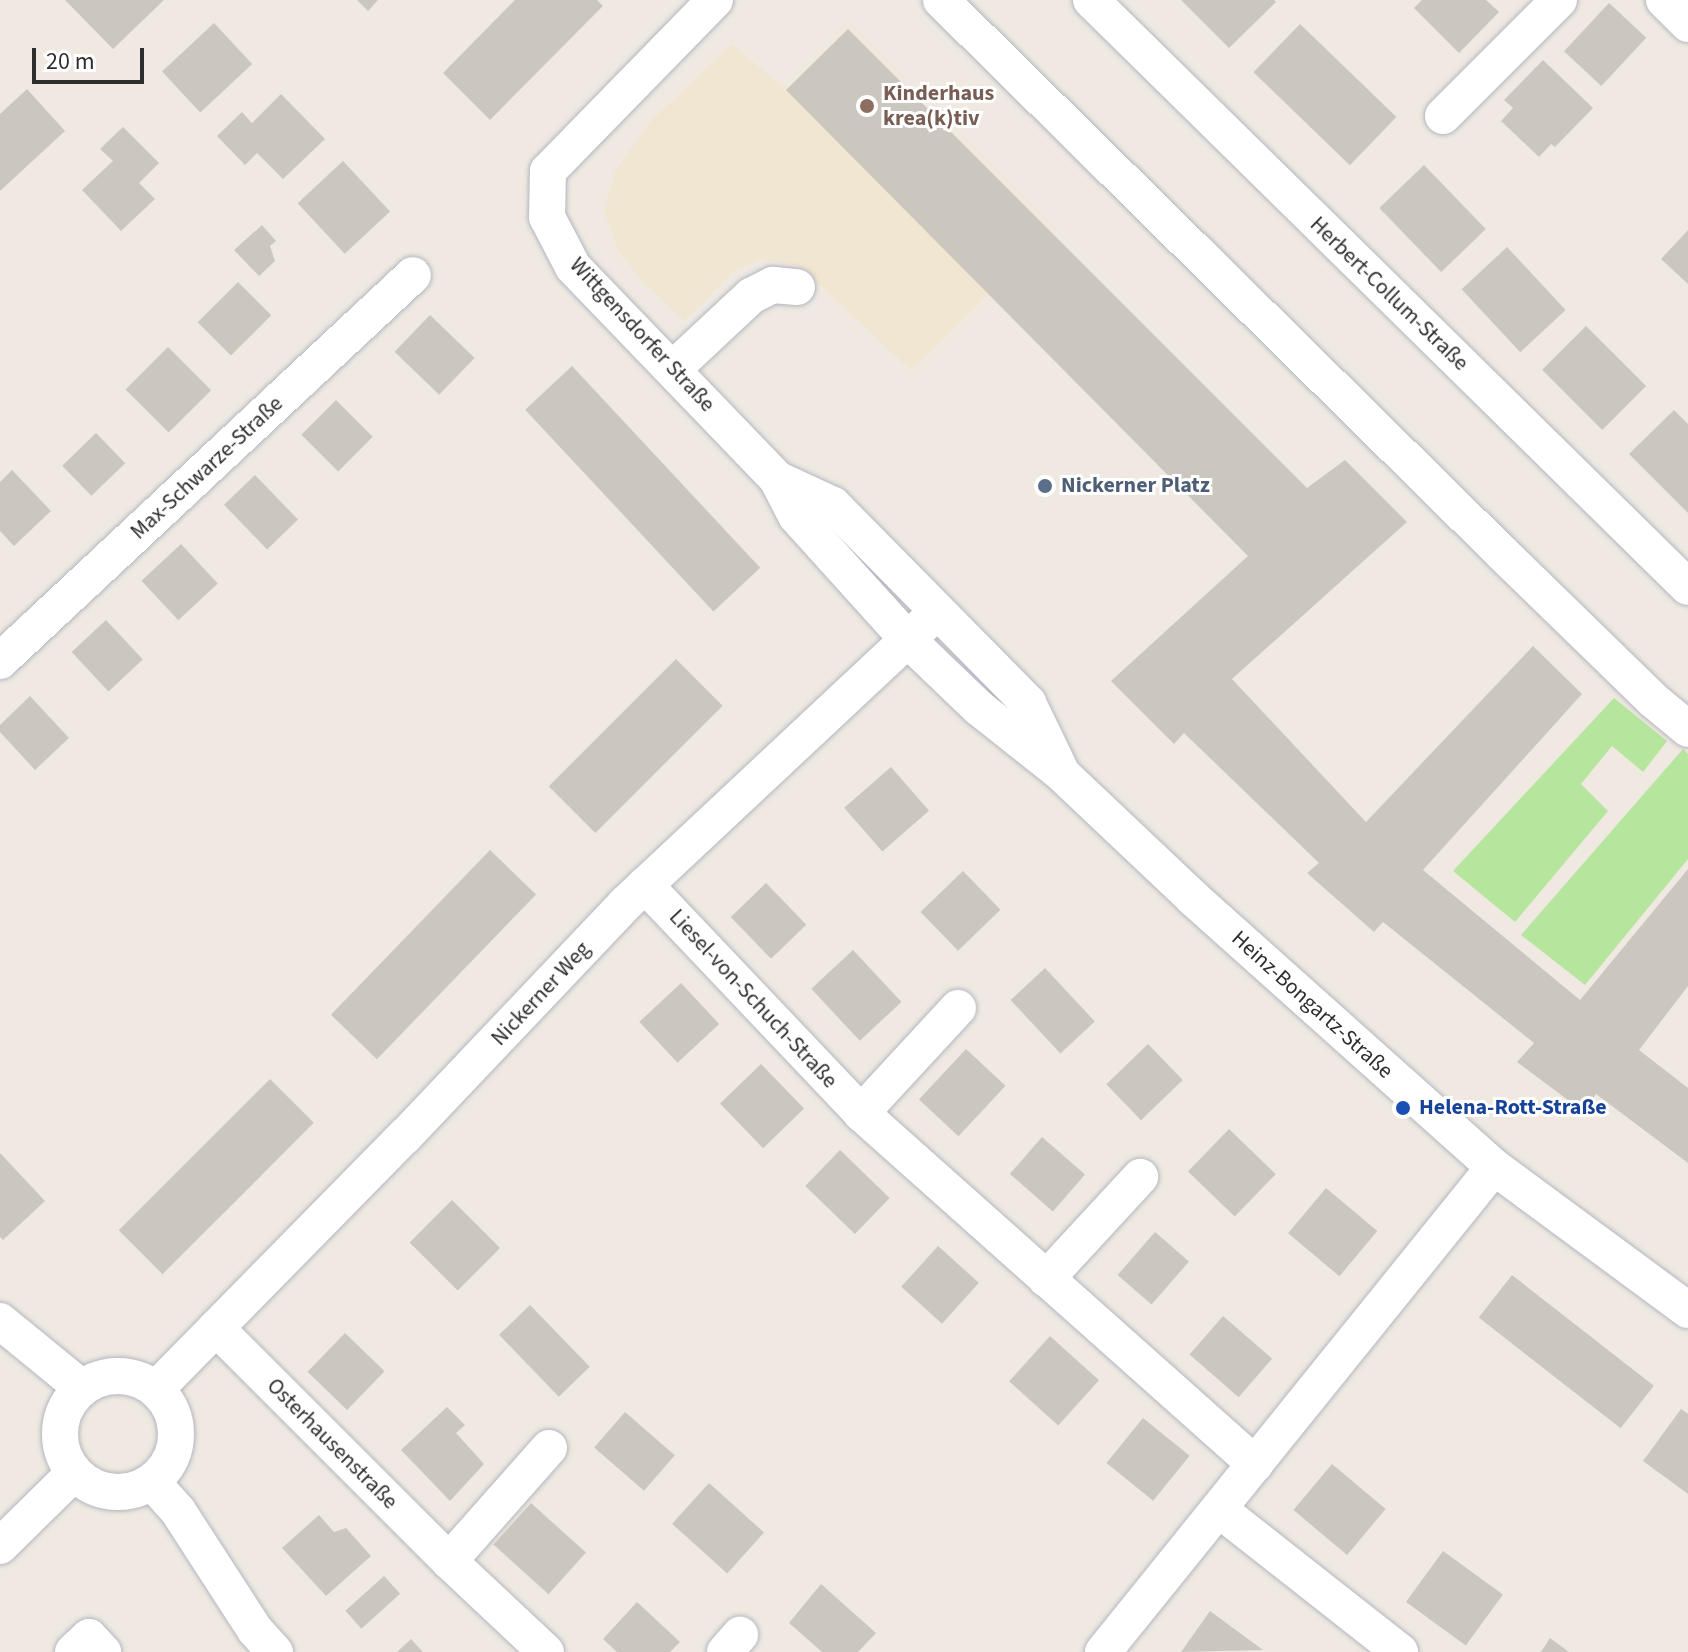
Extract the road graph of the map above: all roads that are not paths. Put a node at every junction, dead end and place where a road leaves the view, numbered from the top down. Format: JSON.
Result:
{"nodes":[{"id":1,"x":715,"y":0,"type":"edge"},
{"id":2,"x":941,"y":0,"type":"edge"},
{"id":3,"x":1091,"y":0,"type":"edge"},
{"id":4,"x":1559,"y":0,"type":"edge"},
{"id":5,"x":1664,"y":0,"type":"edge"},
{"id":6,"x":1688,"y":24,"type":"edge"},
{"id":7,"x":1443,"y":116,"type":"dead end"},
{"id":8,"x":413,"y":275,"type":"dead end"},
{"id":9,"x":797,"y":287,"type":"dead end"},
{"id":10,"x":673,"y":369,"type":"junction"},
{"id":11,"x":777,"y":479,"type":"junction"},
{"id":12,"x":1688,"y":587,"type":"edge"},
{"id":13,"x":937,"y":612,"type":"junction"},
{"id":14,"x":907,"y":639,"type":"junction"},
{"id":15,"x":0,"y":661,"type":"edge"},
{"id":16,"x":1688,"y":729,"type":"edge"},
{"id":17,"x":1061,"y":773,"type":"junction"},
{"id":18,"x":645,"y":885,"type":"junction"},
{"id":19,"x":958,"y":1008,"type":"dead end"},
{"id":20,"x":861,"y":1113,"type":"junction"},
{"id":21,"x":1494,"y":1167,"type":"junction"},
{"id":22,"x":1140,"y":1177,"type":"dead end"},
{"id":23,"x":1046,"y":1279,"type":"junction"},
{"id":24,"x":1688,"y":1310,"type":"edge"},
{"id":25,"x":0,"y":1321,"type":"edge"},
{"id":26,"x":216,"y":1328,"type":"junction"},
{"id":27,"x":82,"y":1388,"type":"junction"},
{"id":28,"x":156,"y":1389,"type":"junction"},
{"id":29,"x":549,"y":1448,"type":"dead end"},
{"id":30,"x":1255,"y":1464,"type":"junction"},
{"id":31,"x":74,"y":1473,"type":"junction"},
{"id":32,"x":152,"y":1482,"type":"junction"},
{"id":33,"x":1221,"y":1511,"type":"junction"},
{"id":34,"x":0,"y":1546,"type":"edge"},
{"id":35,"x":449,"y":1561,"type":"junction"},
{"id":36,"x":73,"y":1652,"type":"edge"},
{"id":37,"x":103,"y":1652,"type":"edge"},
{"id":38,"x":275,"y":1652,"type":"edge"},
{"id":39,"x":546,"y":1652,"type":"edge"},
{"id":40,"x":1103,"y":1652,"type":"edge"},
{"id":41,"x":1400,"y":1652,"type":"edge"}],
"edges":[{"from":1,"to":10,"type":"street","name":"Wittgensdorfer Straße"},
{"from":2,"to":16,"type":"street"},
{"from":3,"to":12,"type":"street","name":"Herbert-Collum-Straße"},
{"from":4,"to":7,"type":"street"},
{"from":5,"to":6,"type":"street"},
{"from":8,"to":15,"type":"street","name":"Max-Schwarze-Straße"},
{"from":9,"to":10,"type":"street"},
{"from":10,"to":11,"type":"street","name":"Wittgensdorfer Straße"},
{"from":11,"to":13,"type":"street","name":"Wittgensdorfer Straße"},
{"from":11,"to":14,"type":"street","name":"Wittgensdorfer Straße"},
{"from":13,"to":14,"type":"street","name":"Nickerner Weg"},
{"from":13,"to":17,"type":"street","name":"Heinz-Bongartz-Straße"},
{"from":14,"to":17,"type":"street","name":"Heinz-Bongartz-Straße"},
{"from":14,"to":18,"type":"street","name":"Nickerner Weg"},
{"from":17,"to":21,"type":"street","name":"Heinz-Bongartz-Straße"},
{"from":18,"to":20,"type":"street","name":"Liesel-von-Schuch-Straße"},
{"from":18,"to":26,"type":"street","name":"Nickerner Weg"},
{"from":19,"to":20,"type":"street"},
{"from":20,"to":23,"type":"street","name":"Liesel-von-Schuch-Straße"},
{"from":21,"to":24,"type":"street","name":"Heinz-Bongartz-Straße"},
{"from":21,"to":30,"type":"street"},
{"from":22,"to":23,"type":"street"},
{"from":23,"to":30,"type":"street","name":"Liesel-von-Schuch-Straße"},
{"from":25,"to":27,"type":"street"},
{"from":26,"to":28,"type":"street","name":"Nickerner Weg"},
{"from":26,"to":35,"type":"street","name":"Osterhausenstraße"},
{"from":27,"to":28,"type":"street"},
{"from":27,"to":31,"type":"street"},
{"from":28,"to":32,"type":"street"},
{"from":29,"to":35,"type":"street"},
{"from":30,"to":33,"type":"street"},
{"from":31,"to":32,"type":"street"},
{"from":31,"to":34,"type":"street"},
{"from":32,"to":38,"type":"street"},
{"from":33,"to":40,"type":"street"},
{"from":33,"to":41,"type":"street"},
{"from":35,"to":39,"type":"street","name":"Osterhausenstraße"},
{"from":36,"to":37,"type":"street"}]}
